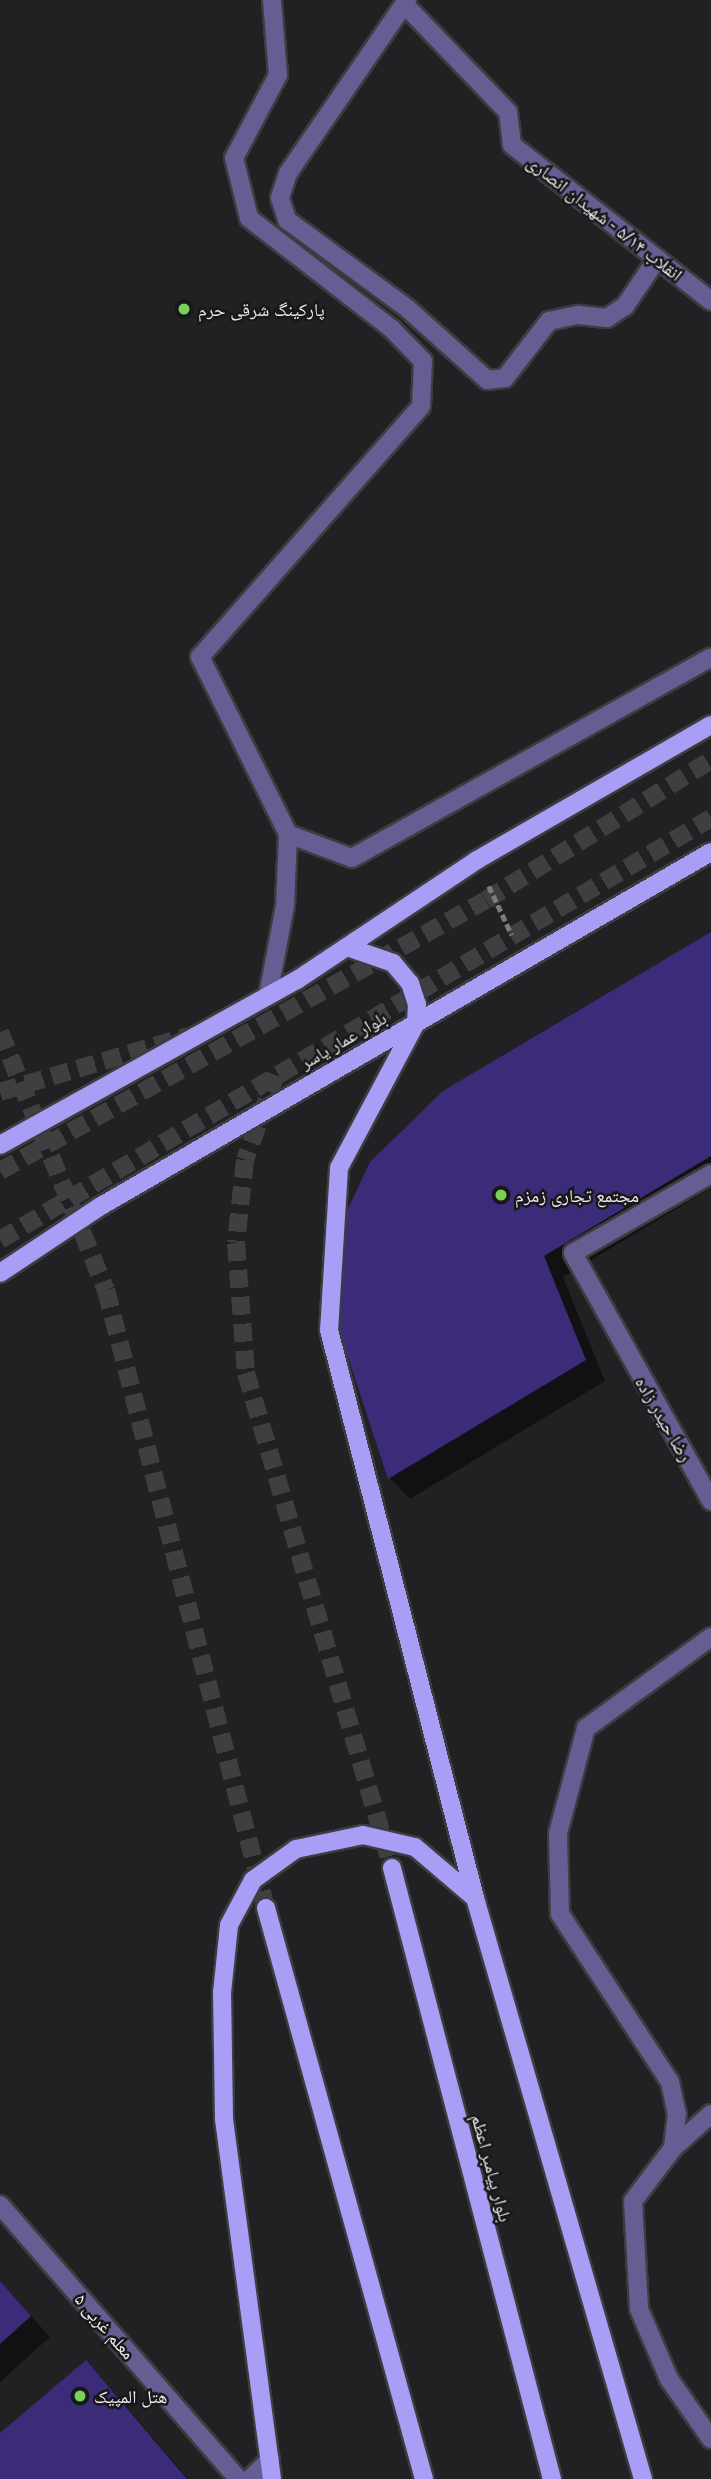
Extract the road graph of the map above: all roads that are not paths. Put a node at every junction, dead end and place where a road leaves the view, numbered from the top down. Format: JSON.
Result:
{"nodes":[{"id":1,"x":272,"y":0,"type":"edge"},
{"id":2,"x":405,"y":2,"type":"edge"},
{"id":3,"x":657,"y":259,"type":"junction"},
{"id":4,"x":711,"y":301,"type":"edge"},
{"id":5,"x":711,"y":657,"type":"edge"},
{"id":6,"x":711,"y":725,"type":"edge"},
{"id":7,"x":288,"y":834,"type":"junction"},
{"id":8,"x":711,"y":852,"type":"edge"},
{"id":9,"x":347,"y":947,"type":"junction"},
{"id":10,"x":268,"y":995,"type":"junction"},
{"id":11,"x":416,"y":1023,"type":"junction"},
{"id":12,"x":0,"y":1145,"type":"edge"},
{"id":13,"x":711,"y":1174,"type":"edge"},
{"id":14,"x":0,"y":1273,"type":"edge"},
{"id":15,"x":711,"y":1501,"type":"edge"},
{"id":16,"x":711,"y":1637,"type":"edge"},
{"id":17,"x":391,"y":1868,"type":"tunnel mouth"},
{"id":18,"x":475,"y":1898,"type":"junction"},
{"id":19,"x":266,"y":1908,"type":"tunnel mouth"},
{"id":20,"x":711,"y":2114,"type":"edge"},
{"id":21,"x":673,"y":2148,"type":"junction"},
{"id":22,"x":0,"y":2205,"type":"edge"},
{"id":23,"x":711,"y":2439,"type":"edge"},
{"id":24,"x":271,"y":2460,"type":"junction"},
{"id":25,"x":238,"y":2479,"type":"edge"},
{"id":26,"x":250,"y":2479,"type":"edge"},
{"id":27,"x":272,"y":2479,"type":"edge"},
{"id":28,"x":424,"y":2479,"type":"edge"},
{"id":29,"x":552,"y":2479,"type":"edge"},
{"id":30,"x":643,"y":2479,"type":"edge"}],
"edges":[{"from":1,"to":7,"type":"street"},
{"from":2,"to":3,"type":"street","name":"انقلاب ۵/۱۴ - شهیدان انصاری"},
{"from":2,"to":3,"type":"street"},
{"from":3,"to":4,"type":"street","name":"انقلاب ۵/۱۴ - شهیدان انصاری"},
{"from":5,"to":7,"type":"street"},
{"from":6,"to":9,"type":"main road"},
{"from":7,"to":10,"type":"street"},
{"from":8,"to":11,"type":"main road","name":"بلوار عمار یاسر"},
{"from":9,"to":10,"type":"main road"},
{"from":9,"to":11,"type":"main road"},
{"from":10,"to":12,"type":"main road"},
{"from":11,"to":14,"type":"main road","name":"بلوار عمار یاسر"},
{"from":11,"to":18,"type":"main road"},
{"from":13,"to":15,"type":"street","name":"رضا حیدر زاده"},
{"from":16,"to":21,"type":"street"},
{"from":17,"to":29,"type":"main road","name":"بلوار پیامبر اعظم"},
{"from":18,"to":24,"type":"main road"},
{"from":18,"to":30,"type":"main road"},
{"from":19,"to":28,"type":"main road"},
{"from":20,"to":21,"type":"street"},
{"from":21,"to":23,"type":"street"},
{"from":22,"to":25,"type":"street","name":"معلم غربی ۵"},
{"from":24,"to":26,"type":"street"},
{"from":24,"to":27,"type":"main road"}]}
